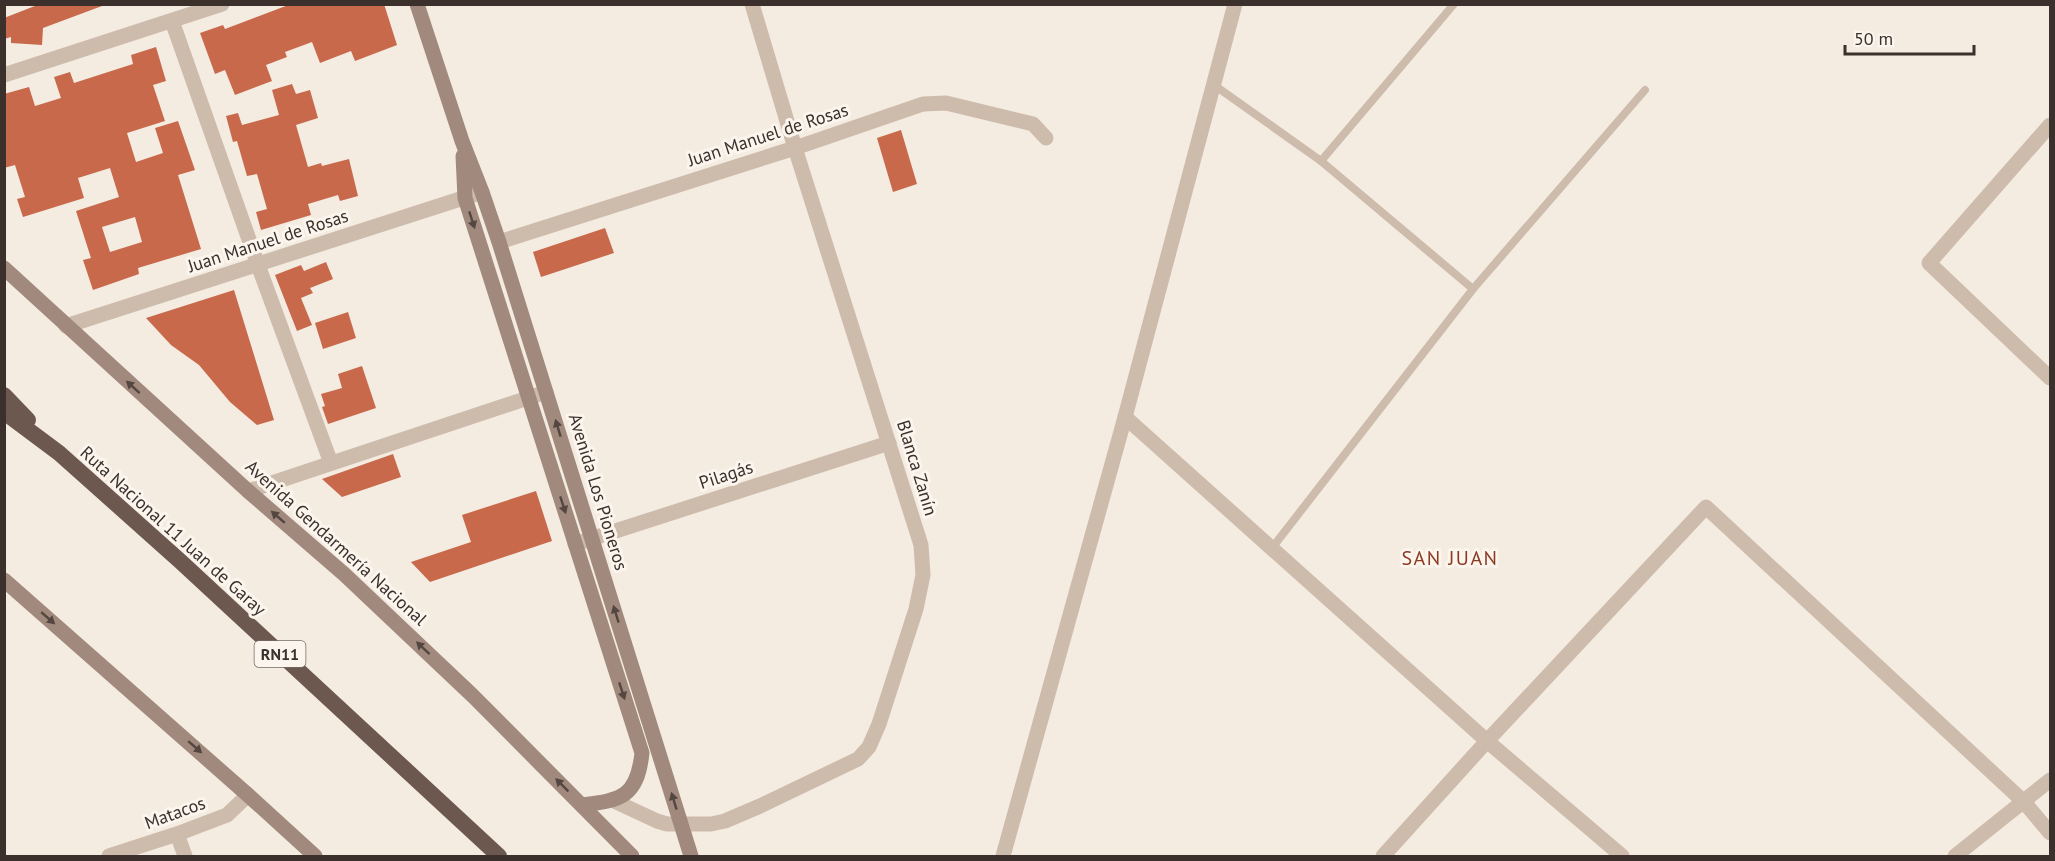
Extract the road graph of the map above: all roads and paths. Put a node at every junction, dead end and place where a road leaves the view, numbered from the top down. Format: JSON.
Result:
{"nodes":[{"id":1,"x":222,"y":4,"type":"edge"},
{"id":2,"x":417,"y":4,"type":"edge"},
{"id":3,"x":752,"y":4,"type":"edge"},
{"id":4,"x":1235,"y":4,"type":"edge"},
{"id":5,"x":1454,"y":4,"type":"edge"},
{"id":6,"x":172,"y":21,"type":"junction"},
{"id":7,"x":4,"y":75,"type":"edge"},
{"id":8,"x":1214,"y":85,"type":"junction"},
{"id":9,"x":1645,"y":90,"type":"dead end"},
{"id":10,"x":2050,"y":125,"type":"edge"},
{"id":11,"x":1046,"y":138,"type":"dead end"},
{"id":12,"x":462,"y":141,"type":"junction"},
{"id":13,"x":795,"y":148,"type":"junction"},
{"id":14,"x":1321,"y":161,"type":"junction"},
{"id":15,"x":482,"y":192,"type":"junction"},
{"id":16,"x":465,"y":198,"type":"junction"},
{"id":17,"x":499,"y":242,"type":"junction"},
{"id":18,"x":258,"y":265,"type":"junction"},
{"id":19,"x":4,"y":268,"type":"edge"},
{"id":20,"x":1473,"y":289,"type":"junction"},
{"id":21,"x":66,"y":326,"type":"junction"},
{"id":22,"x":2050,"y":378,"type":"edge"},
{"id":23,"x":546,"y":392,"type":"junction"},
{"id":24,"x":4,"y":395,"type":"edge"},
{"id":25,"x":529,"y":398,"type":"junction"},
{"id":26,"x":4,"y":412,"type":"edge"},
{"id":27,"x":1125,"y":417,"type":"junction"},
{"id":28,"x":889,"y":443,"type":"junction"},
{"id":29,"x":59,"y":453,"type":"junction"},
{"id":30,"x":332,"y":463,"type":"junction"},
{"id":31,"x":248,"y":490,"type":"junction"},
{"id":32,"x":592,"y":538,"type":"junction"},
{"id":33,"x":576,"y":544,"type":"junction"},
{"id":34,"x":1272,"y":548,"type":"junction"},
{"id":35,"x":4,"y":580,"type":"edge"},
{"id":36,"x":1487,"y":741,"type":"junction"},
{"id":37,"x":2050,"y":780,"type":"edge"},
{"id":38,"x":248,"y":795,"type":"junction"},
{"id":39,"x":614,"y":801,"type":"junction"},
{"id":40,"x":2024,"y":802,"type":"junction"},
{"id":41,"x":582,"y":805,"type":"junction"},
{"id":42,"x":682,"y":825,"type":"junction"},
{"id":43,"x":2050,"y":833,"type":"edge"},
{"id":44,"x":177,"y":834,"type":"junction"},
{"id":45,"x":109,"y":856,"type":"edge"},
{"id":46,"x":185,"y":856,"type":"edge"},
{"id":47,"x":315,"y":856,"type":"edge"},
{"id":48,"x":499,"y":856,"type":"edge"},
{"id":49,"x":632,"y":856,"type":"edge"},
{"id":50,"x":692,"y":856,"type":"edge"},
{"id":51,"x":1003,"y":856,"type":"edge"},
{"id":52,"x":1383,"y":856,"type":"edge"},
{"id":53,"x":1622,"y":856,"type":"edge"},
{"id":54,"x":1955,"y":856,"type":"edge"}],
"edges":[{"from":1,"to":6,"type":"street"},
{"from":2,"to":12,"type":"main road","name":"Avenida Los Pioneros"},
{"from":3,"to":13,"type":"street","name":"Blanca Zanín"},
{"from":4,"to":8,"type":"street"},
{"from":5,"to":14,"type":"lane"},
{"from":6,"to":7,"type":"street"},
{"from":6,"to":18,"type":"street"},
{"from":8,"to":14,"type":"lane"},
{"from":8,"to":27,"type":"street"},
{"from":9,"to":20,"type":"lane"},
{"from":10,"to":22,"type":"street"},
{"from":11,"to":13,"type":"street","name":"Juan Manuel de Rosas"},
{"from":12,"to":15,"type":"main road","name":"Avenida Los Pioneros"},
{"from":12,"to":16,"type":"main road","name":"Avenida Los Pioneros"},
{"from":13,"to":17,"type":"street","name":"Juan Manuel de Rosas"},
{"from":13,"to":28,"type":"street","name":"Blanca Zanín"},
{"from":14,"to":20,"type":"lane"},
{"from":15,"to":16,"type":"street","name":"Juan Manuel de Rosas"},
{"from":15,"to":17,"type":"main road","name":"Avenida Los Pioneros"},
{"from":16,"to":18,"type":"street","name":"Juan Manuel de Rosas"},
{"from":16,"to":25,"type":"main road","name":"Avenida Los Pioneros","one_way":true},
{"from":17,"to":23,"type":"main road","name":"Avenida Los Pioneros"},
{"from":18,"to":21,"type":"street","name":"Juan Manuel de Rosas"},
{"from":18,"to":30,"type":"street"},
{"from":19,"to":21,"type":"main road","name":"Avenida Gendarmería Nacional"},
{"from":20,"to":34,"type":"lane"},
{"from":31,"to":21,"type":"main road","name":"Avenida Gendarmería Nacional","one_way":true},
{"from":23,"to":25,"type":"street"},
{"from":32,"to":23,"type":"main road","name":"Avenida Los Pioneros","one_way":true},
{"from":24,"to":29,"type":"highway","name":"Ruta Nacional 11 Juan de Garay","number":"RN11"},
{"from":25,"to":30,"type":"street"},
{"from":25,"to":33,"type":"main road","name":"Avenida Los Pioneros","one_way":true},
{"from":26,"to":29,"type":"highway","name":"Ruta Nacional 11 Juan de Garay","number":"RN11"},
{"from":27,"to":34,"type":"street"},
{"from":27,"to":51,"type":"street"},
{"from":28,"to":32,"type":"street","name":"Pilagás"},
{"from":28,"to":42,"type":"street","name":"Blanca Zanín"},
{"from":29,"to":48,"type":"highway","name":"Ruta Nacional 11 Juan de Garay","number":"RN11"},
{"from":30,"to":31,"type":"street"},
{"from":41,"to":31,"type":"main road","name":"Avenida Gendarmería Nacional","one_way":true},
{"from":32,"to":33,"type":"street","name":"Pilagás"},
{"from":42,"to":32,"type":"main road","name":"Avenida Los Pioneros","one_way":true},
{"from":33,"to":39,"type":"main road","name":"Avenida Los Pioneros","one_way":true},
{"from":34,"to":36,"type":"street"},
{"from":35,"to":38,"type":"main road","one_way":true},
{"from":36,"to":40,"type":"street"},
{"from":36,"to":52,"type":"street"},
{"from":36,"to":53,"type":"street"},
{"from":37,"to":40,"type":"street"},
{"from":38,"to":44,"type":"street","name":"Matacos"},
{"from":38,"to":47,"type":"main road"},
{"from":39,"to":41,"type":"main road"},
{"from":39,"to":42,"type":"street","name":"Blanca Zanín"},
{"from":40,"to":43,"type":"street"},
{"from":40,"to":54,"type":"street"},
{"from":41,"to":49,"type":"main road","name":"Avenida Gendarmería Nacional"},
{"from":42,"to":50,"type":"main road","name":"Avenida Los Pioneros"},
{"from":44,"to":45,"type":"street","name":"Matacos"},
{"from":44,"to":46,"type":"street"}]}
